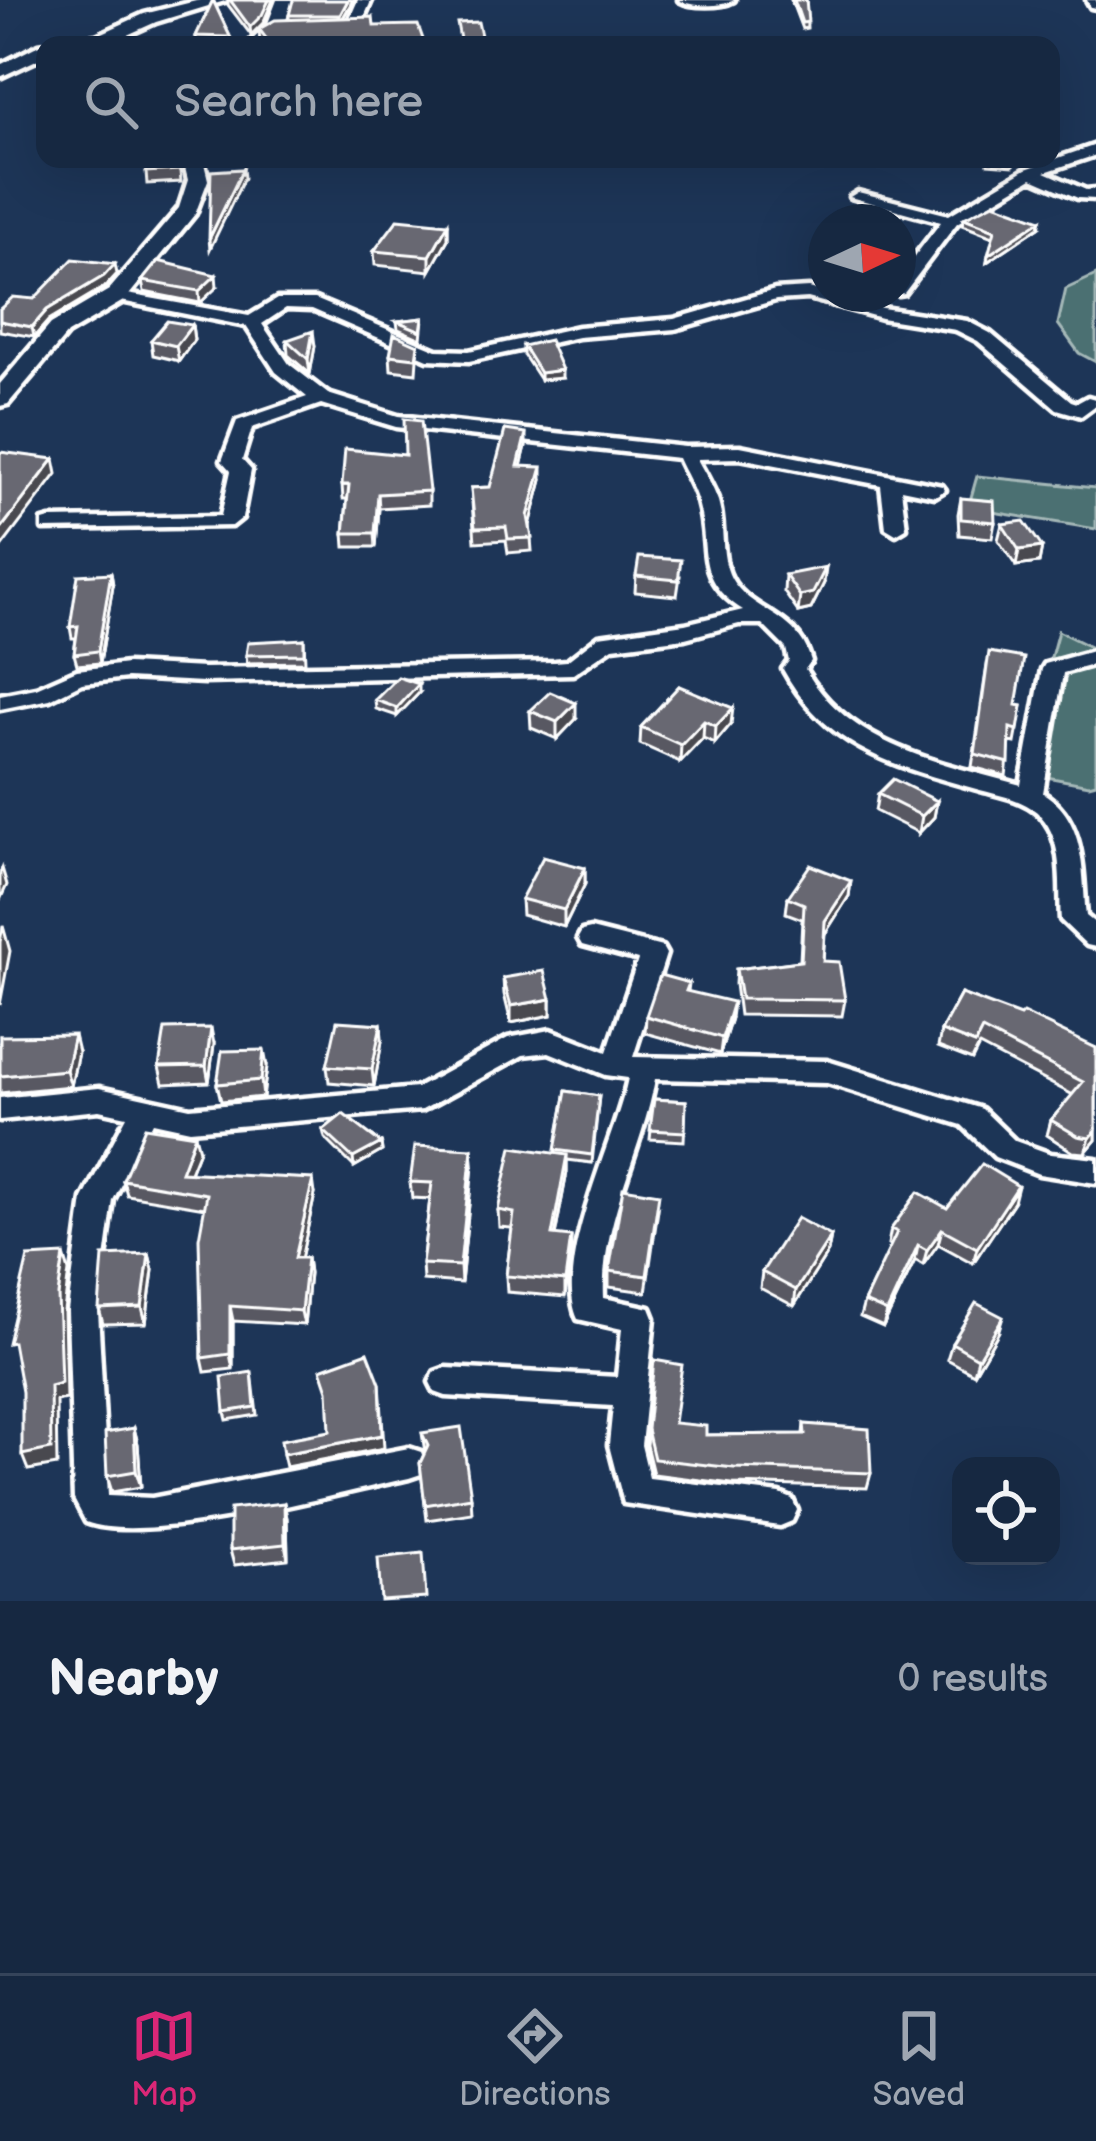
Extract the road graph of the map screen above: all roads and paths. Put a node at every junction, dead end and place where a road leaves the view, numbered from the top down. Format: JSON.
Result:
{"nodes":[{"id":1,"x":220,"y":0,"type":"edge"},
{"id":2,"x":285,"y":0,"type":"edge"},
{"id":3,"x":686,"y":0,"type":"edge"},
{"id":4,"x":728,"y":0,"type":"edge"},
{"id":5,"x":364,"y":1,"type":"edge"},
{"id":6,"x":117,"y":36,"type":"edge"},
{"id":7,"x":264,"y":36,"type":"edge"},
{"id":8,"x":290,"y":36,"type":"edge"},
{"id":9,"x":36,"y":54,"type":"edge"},
{"id":10,"x":0,"y":72,"type":"edge"},
{"id":11,"x":1096,"y":150,"type":"edge"},
{"id":12,"x":1060,"y":156,"type":"edge"},
{"id":13,"x":196,"y":168,"type":"edge"},
{"id":14,"x":1038,"y":168,"type":"edge"},
{"id":15,"x":1031,"y":172,"type":"junction"},
{"id":16,"x":1096,"y":194,"type":"edge"},
{"id":17,"x":858,"y":197,"type":"dead end"},
{"id":18,"x":951,"y":220,"type":"junction"},
{"id":19,"x":916,"y":265,"type":"edge"},
{"id":20,"x":808,"y":291,"type":"edge"},
{"id":21,"x":118,"y":295,"type":"junction"},
{"id":22,"x":881,"y":313,"type":"edge"},
{"id":23,"x":252,"y":322,"type":"junction"},
{"id":24,"x":321,"y":398,"type":"junction"},
{"id":25,"x":0,"y":399,"type":"edge"},
{"id":26,"x":1088,"y":403,"type":"dead end"},
{"id":27,"x":685,"y":453,"type":"junction"},
{"id":28,"x":890,"y":479,"type":"junction"},
{"id":29,"x":934,"y":490,"type":"dead end"},
{"id":30,"x":50,"y":525,"type":"dead end"},
{"id":31,"x":896,"y":528,"type":"dead end"},
{"id":32,"x":768,"y":617,"type":"junction"},
{"id":33,"x":1096,"y":657,"type":"edge"},
{"id":34,"x":0,"y":702,"type":"edge"},
{"id":35,"x":1031,"y":796,"type":"junction"},
{"id":36,"x":591,"y":938,"type":"dead end"},
{"id":37,"x":1096,"y":938,"type":"edge"},
{"id":38,"x":630,"y":1066,"type":"junction"},
{"id":39,"x":0,"y":1109,"type":"edge"},
{"id":40,"x":144,"y":1112,"type":"junction"},
{"id":41,"x":1096,"y":1171,"type":"edge"},
{"id":42,"x":446,"y":1382,"type":"dead end"},
{"id":43,"x":628,"y":1392,"type":"junction"},
{"id":44,"x":410,"y":1462,"type":"dead end"},
{"id":45,"x":781,"y":1510,"type":"dead end"}],
"edges":[{"from":1,"to":6,"type":"street"},
{"from":2,"to":7,"type":"street"},
{"from":3,"to":4,"type":"street"},
{"from":5,"to":8,"type":"street"},
{"from":9,"to":10,"type":"street"},
{"from":11,"to":12,"type":"street"},
{"from":13,"to":21,"type":"street"},
{"from":14,"to":15,"type":"street"},
{"from":15,"to":16,"type":"street"},
{"from":15,"to":18,"type":"street"},
{"from":17,"to":18,"type":"street"},
{"from":18,"to":19,"type":"street"},
{"from":20,"to":23,"type":"street"},
{"from":21,"to":23,"type":"street"},
{"from":21,"to":25,"type":"street"},
{"from":22,"to":26,"type":"street"},
{"from":23,"to":24,"type":"street"},
{"from":24,"to":27,"type":"street"},
{"from":24,"to":30,"type":"street"},
{"from":27,"to":28,"type":"street"},
{"from":27,"to":32,"type":"street"},
{"from":28,"to":29,"type":"street"},
{"from":28,"to":31,"type":"street"},
{"from":32,"to":34,"type":"street"},
{"from":32,"to":35,"type":"street"},
{"from":33,"to":35,"type":"street"},
{"from":35,"to":37,"type":"street"},
{"from":36,"to":38,"type":"street"},
{"from":38,"to":40,"type":"street"},
{"from":38,"to":41,"type":"street"},
{"from":38,"to":43,"type":"street"},
{"from":39,"to":40,"type":"street"},
{"from":40,"to":44,"type":"street"},
{"from":42,"to":43,"type":"street"},
{"from":43,"to":45,"type":"street"}]}
